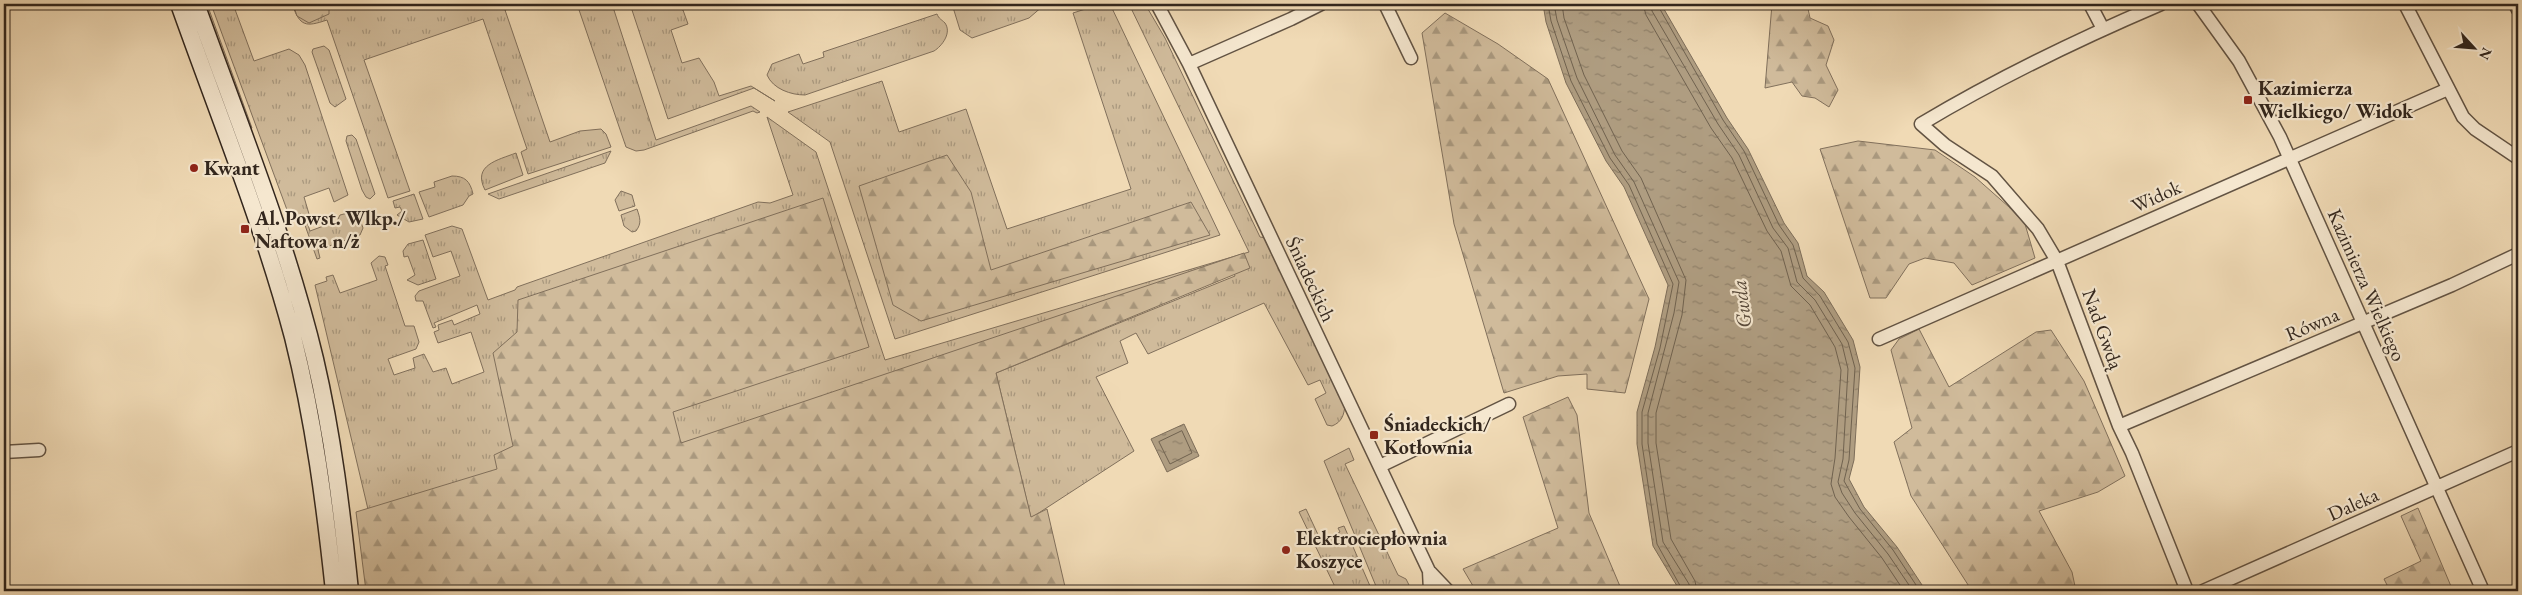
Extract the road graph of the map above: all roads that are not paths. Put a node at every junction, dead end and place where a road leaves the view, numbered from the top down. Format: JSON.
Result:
{"nodes":[{"id":1,"x":179,"y":4,"type":"edge"},
{"id":2,"x":196,"y":4,"type":"edge"},
{"id":3,"x":1157,"y":4,"type":"edge"},
{"id":4,"x":1321,"y":4,"type":"edge"},
{"id":5,"x":1385,"y":4,"type":"edge"},
{"id":6,"x":2090,"y":4,"type":"edge"},
{"id":7,"x":2161,"y":4,"type":"edge"},
{"id":8,"x":2198,"y":4,"type":"edge"},
{"id":9,"x":2405,"y":4,"type":"edge"},
{"id":10,"x":2515,"y":4,"type":"edge"},
{"id":11,"x":2518,"y":10,"type":"edge"},
{"id":12,"x":2103,"y":28,"type":"junction"},
{"id":13,"x":1411,"y":58,"type":"dead end"},
{"id":14,"x":1189,"y":64,"type":"junction"},
{"id":15,"x":2448,"y":89,"type":"junction"},
{"id":16,"x":2290,"y":158,"type":"junction"},
{"id":17,"x":2518,"y":158,"type":"edge"},
{"id":18,"x":2518,"y":254,"type":"edge"},
{"id":19,"x":2057,"y":261,"type":"junction"},
{"id":20,"x":2363,"y":323,"type":"junction"},
{"id":21,"x":1879,"y":339,"type":"dead end"},
{"id":22,"x":1509,"y":404,"type":"dead end"},
{"id":23,"x":2119,"y":426,"type":"junction"},
{"id":24,"x":39,"y":450,"type":"dead end"},
{"id":25,"x":2518,"y":451,"type":"edge"},
{"id":26,"x":4,"y":452,"type":"edge"},
{"id":27,"x":1380,"y":466,"type":"junction"},
{"id":28,"x":2436,"y":487,"type":"junction"},
{"id":29,"x":1429,"y":571,"type":"junction"},
{"id":30,"x":334,"y":591,"type":"edge"},
{"id":31,"x":350,"y":591,"type":"edge"},
{"id":32,"x":1430,"y":591,"type":"edge"},
{"id":33,"x":1448,"y":591,"type":"edge"},
{"id":34,"x":2187,"y":591,"type":"edge"},
{"id":35,"x":2204,"y":591,"type":"edge"},
{"id":36,"x":2483,"y":591,"type":"edge"}],
"edges":[{"from":1,"to":30,"type":"main road"},
{"from":2,"to":31,"type":"main road"},
{"from":3,"to":14,"type":"street","name":"Śniadeckich"},
{"from":4,"to":14,"type":"street"},
{"from":5,"to":13,"type":"street"},
{"from":6,"to":12,"type":"street"},
{"from":7,"to":12,"type":"street"},
{"from":8,"to":16,"type":"street","name":"Kazimierza Wielkiego"},
{"from":9,"to":15,"type":"street"},
{"from":10,"to":11,"type":"street"},
{"from":12,"to":19,"type":"street","name":"Nad Gwdą"},
{"from":14,"to":27,"type":"street","name":"Śniadeckich"},
{"from":15,"to":16,"type":"street","name":"Widok"},
{"from":15,"to":17,"type":"street"},
{"from":16,"to":19,"type":"street","name":"Widok"},
{"from":16,"to":20,"type":"street","name":"Kazimierza Wielkiego"},
{"from":18,"to":20,"type":"street","name":"Równa"},
{"from":19,"to":21,"type":"street","name":"Widok"},
{"from":19,"to":23,"type":"street","name":"Nad Gwdą"},
{"from":20,"to":23,"type":"street","name":"Równa"},
{"from":20,"to":28,"type":"street","name":"Kazimierza Wielkiego"},
{"from":22,"to":27,"type":"street"},
{"from":23,"to":34,"type":"street","name":"Nad Gwdą"},
{"from":24,"to":26,"type":"street"},
{"from":25,"to":28,"type":"street","name":"Daleka"},
{"from":27,"to":29,"type":"street","name":"Śniadeckich"},
{"from":28,"to":35,"type":"street","name":"Daleka"},
{"from":28,"to":36,"type":"street","name":"Kazimierza Wielkiego"},
{"from":29,"to":32,"type":"street"},
{"from":29,"to":33,"type":"street"}]}
